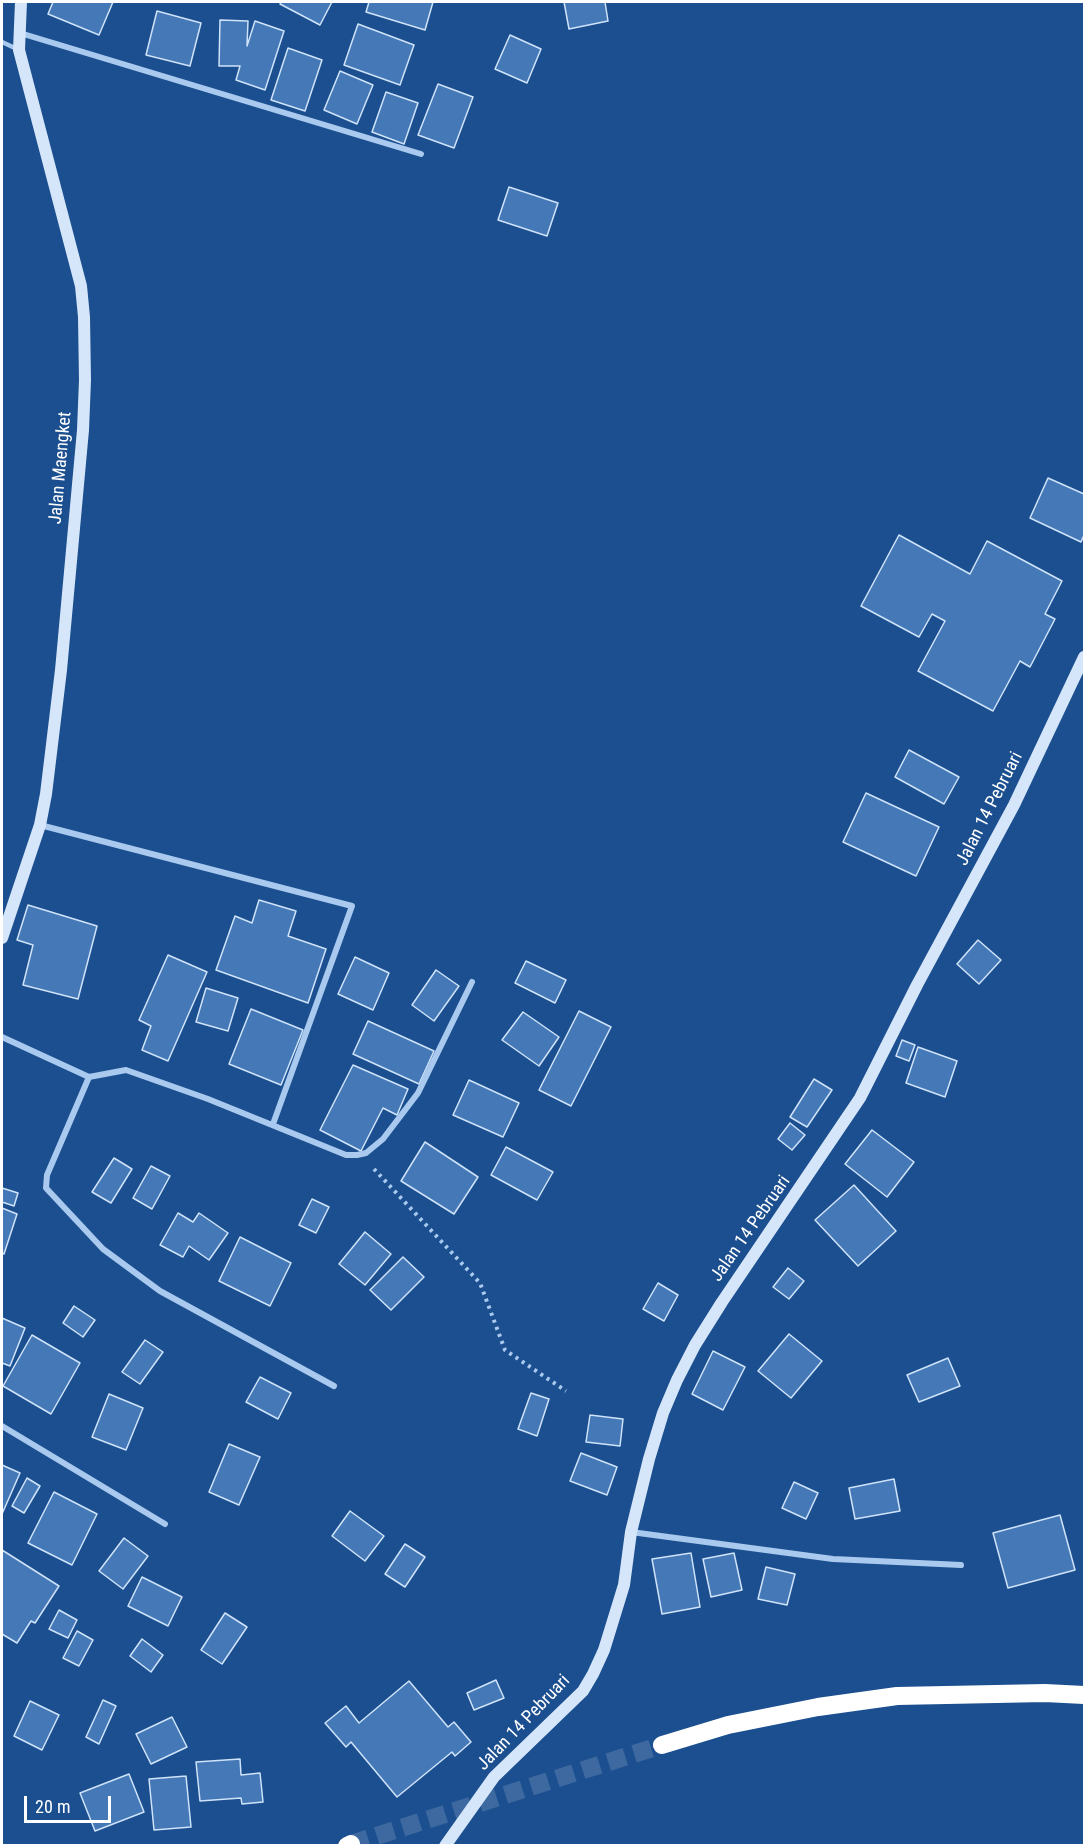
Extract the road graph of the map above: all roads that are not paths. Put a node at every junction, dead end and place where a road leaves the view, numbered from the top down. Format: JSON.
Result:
{"nodes":[{"id":1,"x":21,"y":2,"type":"edge"},
{"id":2,"x":18,"y":32,"type":"junction"},
{"id":3,"x":2,"y":42,"type":"edge"},
{"id":4,"x":19,"y":50,"type":"junction"},
{"id":5,"x":421,"y":154,"type":"dead end"},
{"id":6,"x":1084,"y":657,"type":"edge"},
{"id":7,"x":40,"y":825,"type":"junction"},
{"id":8,"x":2,"y":936,"type":"edge"},
{"id":9,"x":472,"y":982,"type":"dead end"},
{"id":10,"x":2,"y":1037,"type":"edge"},
{"id":11,"x":89,"y":1077,"type":"junction"},
{"id":12,"x":273,"y":1125,"type":"junction"},
{"id":13,"x":334,"y":1386,"type":"dead end"},
{"id":14,"x":2,"y":1426,"type":"edge"},
{"id":15,"x":165,"y":1524,"type":"dead end"},
{"id":16,"x":632,"y":1532,"type":"junction"},
{"id":17,"x":961,"y":1564,"type":"dead end"},
{"id":18,"x":1084,"y":1695,"type":"edge"},
{"id":19,"x":662,"y":1745,"type":"tunnel mouth"},
{"id":20,"x":448,"y":1841,"type":"edge"}],
"edges":[{"from":1,"to":2,"type":"main road","name":"Jalan Maengket"},
{"from":2,"to":4,"type":"main road","name":"Jalan Maengket"},
{"from":2,"to":5,"type":"street"},
{"from":3,"to":4,"type":"lane"},
{"from":4,"to":7,"type":"main road","name":"Jalan Maengket"},
{"from":6,"to":16,"type":"main road","name":"Jalan 14 Pebruari"},
{"from":7,"to":8,"type":"main road","name":"Jalan Maengket"},
{"from":7,"to":12,"type":"street"},
{"from":9,"to":12,"type":"street"},
{"from":10,"to":11,"type":"street"},
{"from":11,"to":12,"type":"street"},
{"from":11,"to":13,"type":"street"},
{"from":14,"to":15,"type":"street"},
{"from":16,"to":17,"type":"street"},
{"from":16,"to":20,"type":"main road","name":"Jalan 14 Pebruari"},
{"from":18,"to":19,"type":"highway"}]}
